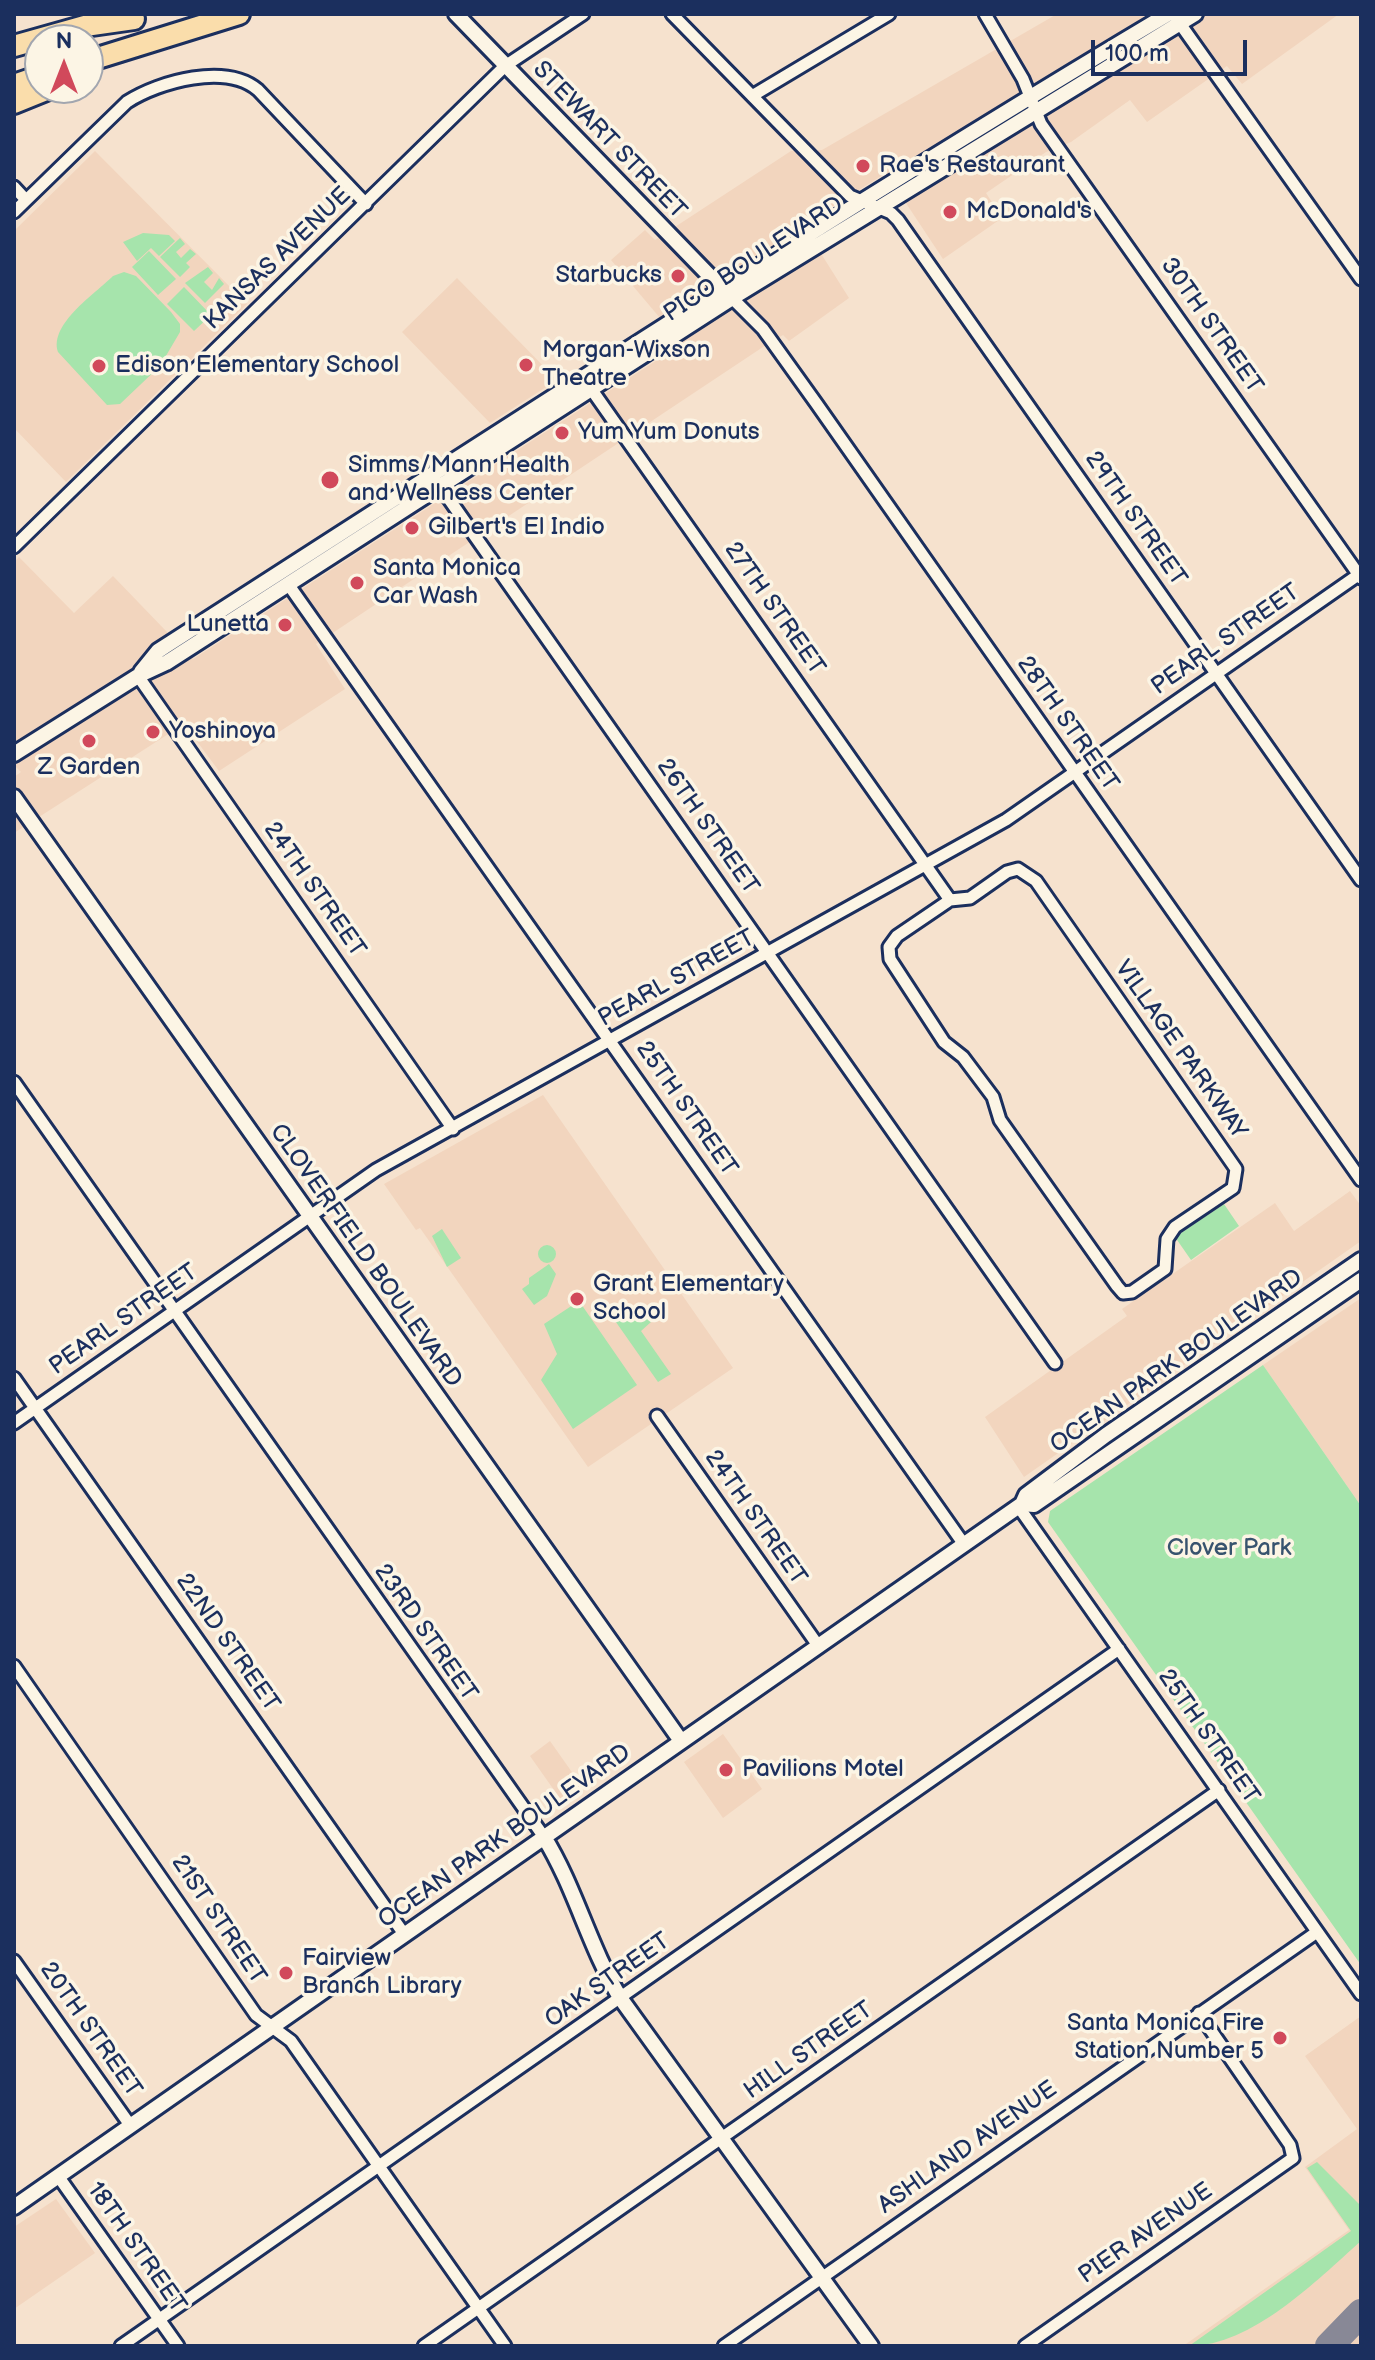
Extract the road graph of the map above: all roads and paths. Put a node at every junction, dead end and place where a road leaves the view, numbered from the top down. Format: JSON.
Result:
{"nodes":[{"id":1,"x":239,"y":14,"type":"edge"},
{"id":2,"x":456,"y":14,"type":"edge"},
{"id":3,"x":583,"y":14,"type":"edge"},
{"id":4,"x":672,"y":14,"type":"edge"},
{"id":5,"x":889,"y":14,"type":"edge"},
{"id":6,"x":985,"y":14,"type":"edge"},
{"id":7,"x":1195,"y":14,"type":"edge"},
{"id":8,"x":142,"y":17,"type":"edge"},
{"id":9,"x":1174,"y":17,"type":"edge"},
{"id":10,"x":104,"y":29,"type":"edge"},
{"id":11,"x":193,"y":29,"type":"junction"},
{"id":12,"x":14,"y":46,"type":"edge"},
{"id":13,"x":104,"y":56,"type":"edge"},
{"id":14,"x":104,"y":66,"type":"edge"},
{"id":15,"x":505,"y":66,"type":"junction"},
{"id":16,"x":752,"y":96,"type":"junction"},
{"id":17,"x":1034,"y":103,"type":"junction"},
{"id":18,"x":14,"y":187,"type":"edge"},
{"id":19,"x":26,"y":200,"type":"junction"},
{"id":20,"x":859,"y":201,"type":"junction"},
{"id":21,"x":366,"y":204,"type":"junction"},
{"id":22,"x":877,"y":208,"type":"junction"},
{"id":23,"x":14,"y":212,"type":"edge"},
{"id":24,"x":1361,"y":279,"type":"edge"},
{"id":25,"x":721,"y":287,"type":"junction"},
{"id":26,"x":732,"y":298,"type":"junction"},
{"id":27,"x":588,"y":385,"type":"junction"},
{"id":28,"x":436,"y":481,"type":"junction"},
{"id":29,"x":352,"y":536,"type":"junction"},
{"id":30,"x":14,"y":547,"type":"edge"},
{"id":31,"x":1360,"y":575,"type":"edge"},
{"id":32,"x":274,"y":577,"type":"junction"},
{"id":33,"x":288,"y":584,"type":"junction"},
{"id":34,"x":1216,"y":674,"type":"junction"},
{"id":35,"x":138,"y":676,"type":"junction"},
{"id":36,"x":14,"y":754,"type":"edge"},
{"id":37,"x":1075,"y":772,"type":"junction"},
{"id":38,"x":14,"y":797,"type":"edge"},
{"id":39,"x":926,"y":864,"type":"junction"},
{"id":40,"x":1361,"y":880,"type":"edge"},
{"id":41,"x":950,"y":900,"type":"junction"},
{"id":42,"x":768,"y":953,"type":"junction"},
{"id":43,"x":612,"y":1041,"type":"junction"},
{"id":44,"x":14,"y":1082,"type":"edge"},
{"id":45,"x":453,"y":1129,"type":"junction"},
{"id":46,"x":1361,"y":1180,"type":"edge"},
{"id":47,"x":311,"y":1217,"type":"junction"},
{"id":48,"x":1361,"y":1260,"type":"edge"},
{"id":49,"x":1361,"y":1280,"type":"edge"},
{"id":50,"x":173,"y":1312,"type":"junction"},
{"id":51,"x":1055,"y":1363,"type":"dead end"},
{"id":52,"x":14,"y":1378,"type":"edge"},
{"id":53,"x":35,"y":1409,"type":"junction"},
{"id":54,"x":657,"y":1416,"type":"dead end"},
{"id":55,"x":14,"y":1423,"type":"edge"},
{"id":56,"x":1020,"y":1505,"type":"junction"},
{"id":57,"x":963,"y":1543,"type":"junction"},
{"id":58,"x":817,"y":1644,"type":"junction"},
{"id":59,"x":1119,"y":1649,"type":"junction"},
{"id":60,"x":14,"y":1666,"type":"edge"},
{"id":61,"x":681,"y":1741,"type":"junction"},
{"id":62,"x":1219,"y":1790,"type":"junction"},
{"id":63,"x":544,"y":1837,"type":"junction"},
{"id":64,"x":1317,"y":1932,"type":"junction"},
{"id":65,"x":404,"y":1934,"type":"junction"},
{"id":66,"x":14,"y":1961,"type":"edge"},
{"id":67,"x":1361,"y":1994,"type":"edge"},
{"id":68,"x":621,"y":1999,"type":"junction"},
{"id":69,"x":1199,"y":2013,"type":"junction"},
{"id":70,"x":270,"y":2025,"type":"junction"},
{"id":71,"x":130,"y":2125,"type":"junction"},
{"id":72,"x":720,"y":2139,"type":"junction"},
{"id":73,"x":378,"y":2167,"type":"junction"},
{"id":74,"x":58,"y":2176,"type":"junction"},
{"id":75,"x":14,"y":2207,"type":"edge"},
{"id":76,"x":820,"y":2279,"type":"junction"},
{"id":77,"x":478,"y":2309,"type":"junction"},
{"id":78,"x":159,"y":2319,"type":"junction"},
{"id":79,"x":121,"y":2346,"type":"edge"},
{"id":80,"x":178,"y":2346,"type":"edge"},
{"id":81,"x":424,"y":2346,"type":"edge"},
{"id":82,"x":505,"y":2346,"type":"edge"},
{"id":83,"x":724,"y":2346,"type":"edge"},
{"id":84,"x":862,"y":2346,"type":"edge"},
{"id":85,"x":871,"y":2346,"type":"edge"},
{"id":86,"x":1025,"y":2346,"type":"edge"}],
"edges":[{"from":1,"to":11,"type":"highway"},
{"from":2,"to":15,"type":"street","name":"STEWART STREET"},
{"from":3,"to":15,"type":"street","name":"KANSAS AVENUE"},
{"from":4,"to":16,"type":"street"},
{"from":5,"to":16,"type":"street"},
{"from":6,"to":17,"type":"street","name":"30TH STREET"},
{"from":7,"to":9,"type":"street","name":"PICO BOULEVARD"},
{"from":8,"to":10,"type":"highway"},
{"from":8,"to":12,"type":"highway"},
{"from":9,"to":17,"type":"street","name":"PICO BOULEVARD"},
{"from":9,"to":24,"type":"street"},
{"from":11,"to":13,"type":"highway"},
{"from":11,"to":14,"type":"highway"},
{"from":15,"to":21,"type":"street","name":"KANSAS AVENUE"},
{"from":15,"to":25,"type":"street","name":"STEWART STREET"},
{"from":16,"to":20,"type":"street"},
{"from":17,"to":20,"type":"street","name":"PICO BOULEVARD"},
{"from":17,"to":22,"type":"street","name":"PICO BOULEVARD"},
{"from":17,"to":31,"type":"street","name":"30TH STREET"},
{"from":18,"to":19,"type":"street"},
{"from":19,"to":21,"type":"street"},
{"from":19,"to":23,"type":"street"},
{"from":20,"to":22,"type":"street","name":"29TH STREET"},
{"from":20,"to":25,"type":"street","name":"PICO BOULEVARD"},
{"from":21,"to":30,"type":"street","name":"KANSAS AVENUE"},
{"from":22,"to":26,"type":"street","name":"PICO BOULEVARD"},
{"from":22,"to":34,"type":"street","name":"29TH STREET"},
{"from":25,"to":26,"type":"street","name":"STEWART STREET"},
{"from":25,"to":27,"type":"street","name":"PICO BOULEVARD"},
{"from":26,"to":27,"type":"street","name":"PICO BOULEVARD"},
{"from":26,"to":37,"type":"street","name":"28TH STREET"},
{"from":27,"to":28,"type":"street","name":"PICO BOULEVARD"},
{"from":27,"to":39,"type":"street","name":"27TH STREET"},
{"from":28,"to":29,"type":"street","name":"PICO BOULEVARD"},
{"from":28,"to":42,"type":"street","name":"26TH STREET"},
{"from":29,"to":32,"type":"street","name":"PICO BOULEVARD"},
{"from":29,"to":33,"type":"street","name":"PICO BOULEVARD"},
{"from":31,"to":34,"type":"street","name":"PEARL STREET"},
{"from":32,"to":33,"type":"street"},
{"from":32,"to":35,"type":"street","name":"PICO BOULEVARD"},
{"from":33,"to":35,"type":"street","name":"PICO BOULEVARD"},
{"from":33,"to":43,"type":"street","name":"25TH STREET"},
{"from":34,"to":37,"type":"street","name":"PEARL STREET"},
{"from":34,"to":40,"type":"street","name":"29TH STREET"},
{"from":35,"to":36,"type":"street","name":"PICO BOULEVARD"},
{"from":35,"to":45,"type":"street","name":"24TH STREET"},
{"from":37,"to":39,"type":"street","name":"PEARL STREET"},
{"from":37,"to":46,"type":"street","name":"28TH STREET"},
{"from":38,"to":47,"type":"street","name":"CLOVERFIELD BOULEVARD"},
{"from":39,"to":41,"type":"street","name":"27TH STREET"},
{"from":39,"to":42,"type":"street","name":"PEARL STREET"},
{"from":41,"to":41,"type":"street","name":"VILLAGE PARKWAY"},
{"from":42,"to":43,"type":"street","name":"PEARL STREET"},
{"from":42,"to":51,"type":"street","name":"26TH STREET"},
{"from":43,"to":45,"type":"street","name":"PEARL STREET"},
{"from":43,"to":57,"type":"street","name":"25TH STREET"},
{"from":44,"to":50,"type":"street","name":"23RD STREET"},
{"from":45,"to":47,"type":"street","name":"PEARL STREET"},
{"from":47,"to":50,"type":"street","name":"PEARL STREET"},
{"from":47,"to":61,"type":"street","name":"CLOVERFIELD BOULEVARD"},
{"from":48,"to":56,"type":"street","name":"OCEAN PARK BOULEVARD"},
{"from":49,"to":56,"type":"street","name":"OCEAN PARK BOULEVARD"},
{"from":50,"to":53,"type":"street","name":"PEARL STREET"},
{"from":50,"to":63,"type":"street","name":"23RD STREET"},
{"from":52,"to":53,"type":"street","name":"22ND STREET"},
{"from":53,"to":55,"type":"street","name":"PEARL STREET"},
{"from":53,"to":65,"type":"street","name":"22ND STREET"},
{"from":54,"to":58,"type":"street","name":"24TH STREET"},
{"from":56,"to":57,"type":"street","name":"OCEAN PARK BOULEVARD"},
{"from":56,"to":59,"type":"street","name":"25TH STREET"},
{"from":57,"to":58,"type":"street","name":"OCEAN PARK BOULEVARD"},
{"from":58,"to":61,"type":"street","name":"OCEAN PARK BOULEVARD"},
{"from":59,"to":62,"type":"street","name":"25TH STREET"},
{"from":59,"to":68,"type":"street","name":"OAK STREET"},
{"from":60,"to":70,"type":"street","name":"21ST STREET"},
{"from":61,"to":63,"type":"street","name":"OCEAN PARK BOULEVARD"},
{"from":62,"to":64,"type":"street","name":"25TH STREET"},
{"from":62,"to":72,"type":"street","name":"HILL STREET"},
{"from":63,"to":65,"type":"street","name":"OCEAN PARK BOULEVARD"},
{"from":63,"to":68,"type":"street","name":"23RD STREET"},
{"from":64,"to":67,"type":"street","name":"25TH STREET"},
{"from":64,"to":69,"type":"street","name":"ASHLAND AVENUE"},
{"from":65,"to":70,"type":"street","name":"OCEAN PARK BOULEVARD"},
{"from":66,"to":71,"type":"street","name":"20TH STREET"},
{"from":68,"to":72,"type":"street","name":"23RD STREET"},
{"from":68,"to":73,"type":"street","name":"OAK STREET"},
{"from":69,"to":76,"type":"street","name":"ASHLAND AVENUE"},
{"from":69,"to":86,"type":"street","name":"PIER AVENUE"},
{"from":70,"to":71,"type":"street","name":"OCEAN PARK BOULEVARD"},
{"from":70,"to":73,"type":"street","name":"21ST STREET"},
{"from":71,"to":74,"type":"street","name":"OCEAN PARK BOULEVARD"},
{"from":72,"to":76,"type":"street","name":"23RD STREET"},
{"from":72,"to":77,"type":"street","name":"HILL STREET"},
{"from":73,"to":77,"type":"street","name":"21ST STREET"},
{"from":73,"to":78,"type":"street","name":"OAK STREET"},
{"from":74,"to":75,"type":"street","name":"OCEAN PARK BOULEVARD"},
{"from":74,"to":78,"type":"street","name":"18TH STREET"},
{"from":76,"to":83,"type":"street","name":"ASHLAND AVENUE"},
{"from":76,"to":84,"type":"street","name":"23RD STREET"},
{"from":76,"to":85,"type":"street","name":"23RD STREET"},
{"from":77,"to":81,"type":"street","name":"HILL STREET"},
{"from":77,"to":82,"type":"street","name":"21ST STREET"},
{"from":78,"to":79,"type":"street","name":"OAK STREET"},
{"from":78,"to":80,"type":"street","name":"18TH STREET"}]}
